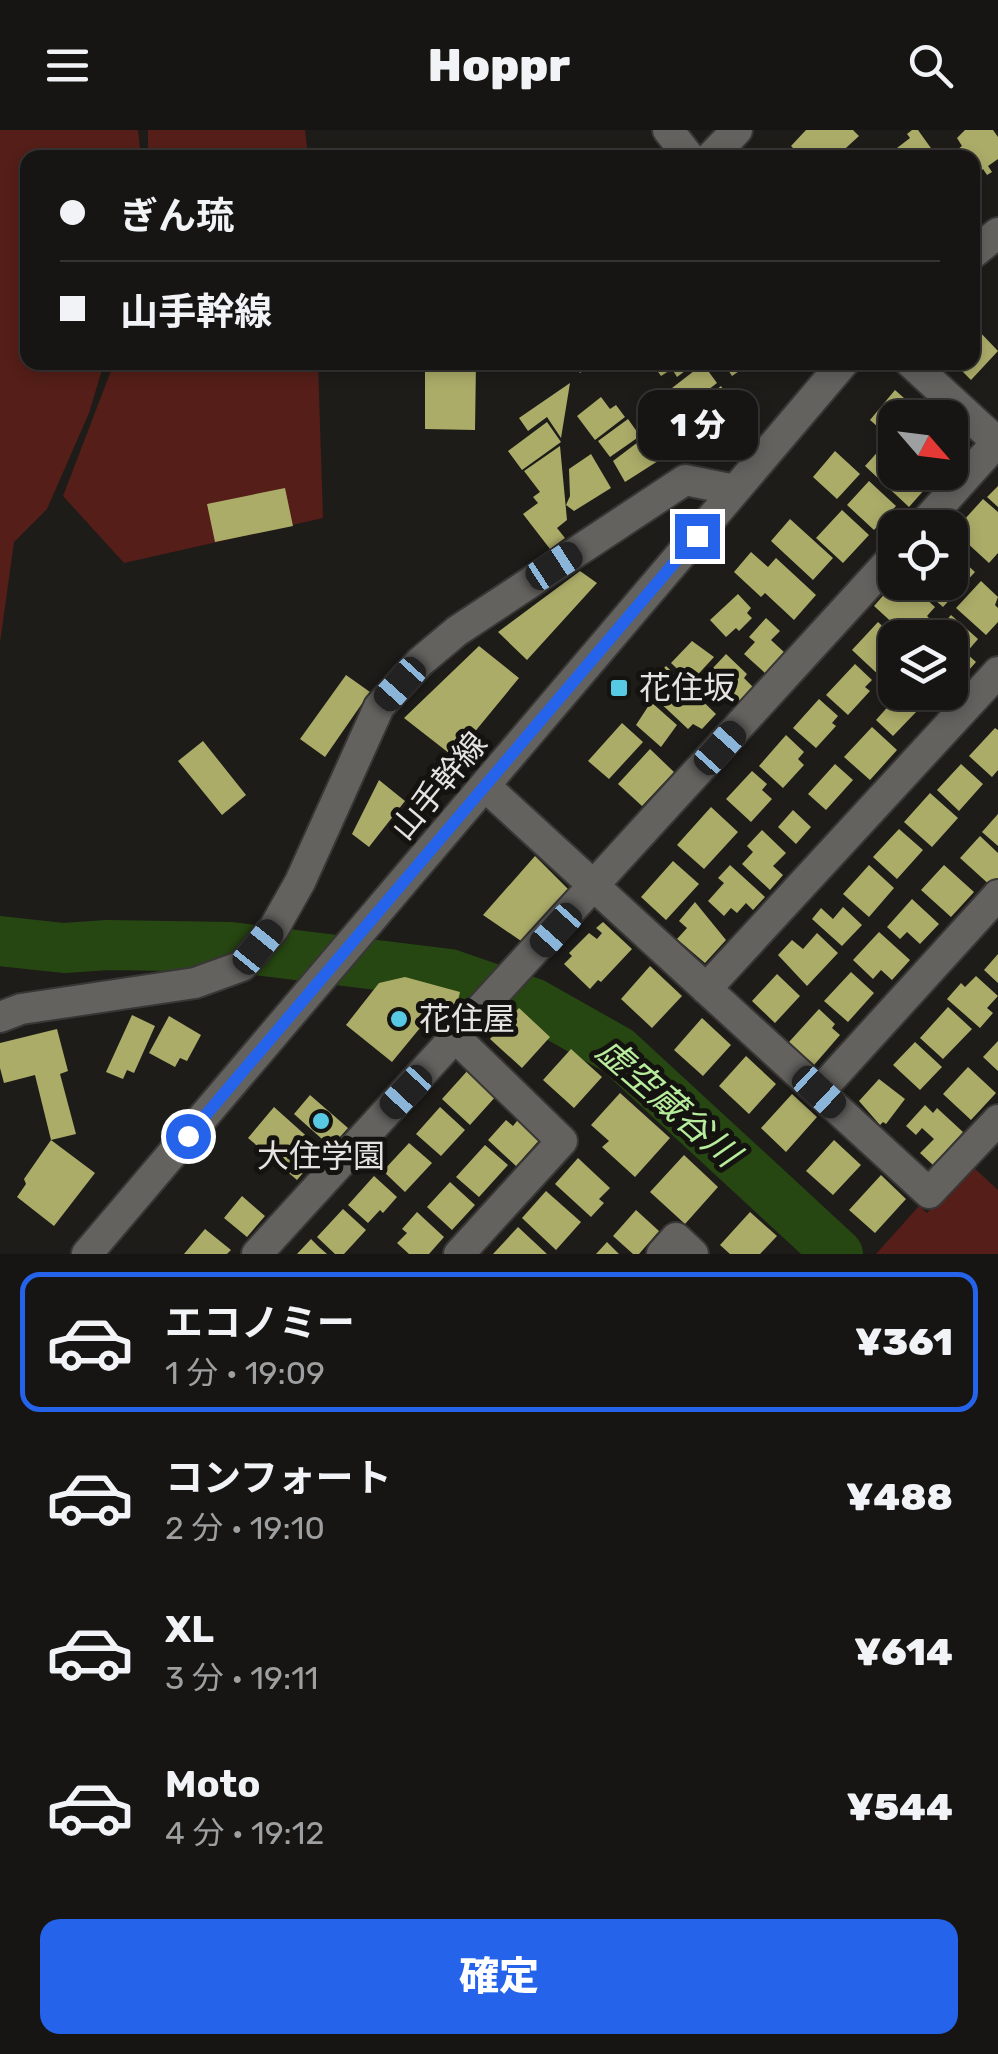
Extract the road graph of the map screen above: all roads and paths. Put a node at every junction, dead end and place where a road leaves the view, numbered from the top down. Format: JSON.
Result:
{"nodes":[{"id":1,"x":668,"y":130,"type":"edge"},
{"id":2,"x":714,"y":149,"type":"edge"},
{"id":3,"x":837,"y":370,"type":"edge"},
{"id":4,"x":919,"y":370,"type":"edge"},
{"id":5,"x":998,"y":442,"type":"edge"},
{"id":6,"x":736,"y":490,"type":"junction"},
{"id":7,"x":936,"y":510,"type":"edge"},
{"id":8,"x":878,"y":574,"type":"edge"},
{"id":9,"x":998,"y":672,"type":"edge"},
{"id":10,"x":484,"y":786,"type":"junction"},
{"id":11,"x":594,"y":887,"type":"junction"},
{"id":12,"x":998,"y":896,"type":"edge"},
{"id":13,"x":706,"y":989,"type":"junction"},
{"id":14,"x":0,"y":1017,"type":"edge"},
{"id":15,"x":456,"y":1038,"type":"junction"},
{"id":16,"x":819,"y":1092,"type":"junction"},
{"id":17,"x":998,"y":1120,"type":"edge"},
{"id":18,"x":86,"y":1254,"type":"edge"},
{"id":19,"x":257,"y":1254,"type":"edge"},
{"id":20,"x":459,"y":1254,"type":"edge"},
{"id":21,"x":662,"y":1254,"type":"edge"},
{"id":22,"x":693,"y":1254,"type":"edge"}],
"edges":[{"from":1,"to":2,"type":"street"},
{"from":3,"to":6,"type":"street","name":"山手幹線"},
{"from":4,"to":5,"type":"street"},
{"from":5,"to":7,"type":"street"},
{"from":6,"to":10,"type":"street","name":"山手幹線"},
{"from":6,"to":14,"type":"street"},
{"from":8,"to":11,"type":"street"},
{"from":9,"to":13,"type":"street"},
{"from":10,"to":11,"type":"street"},
{"from":10,"to":18,"type":"street","name":"山手幹線"},
{"from":11,"to":13,"type":"street"},
{"from":11,"to":15,"type":"street"},
{"from":12,"to":16,"type":"street"},
{"from":13,"to":16,"type":"street"},
{"from":15,"to":19,"type":"street"},
{"from":15,"to":20,"type":"street"},
{"from":16,"to":17,"type":"street"},
{"from":21,"to":22,"type":"street"}]}
